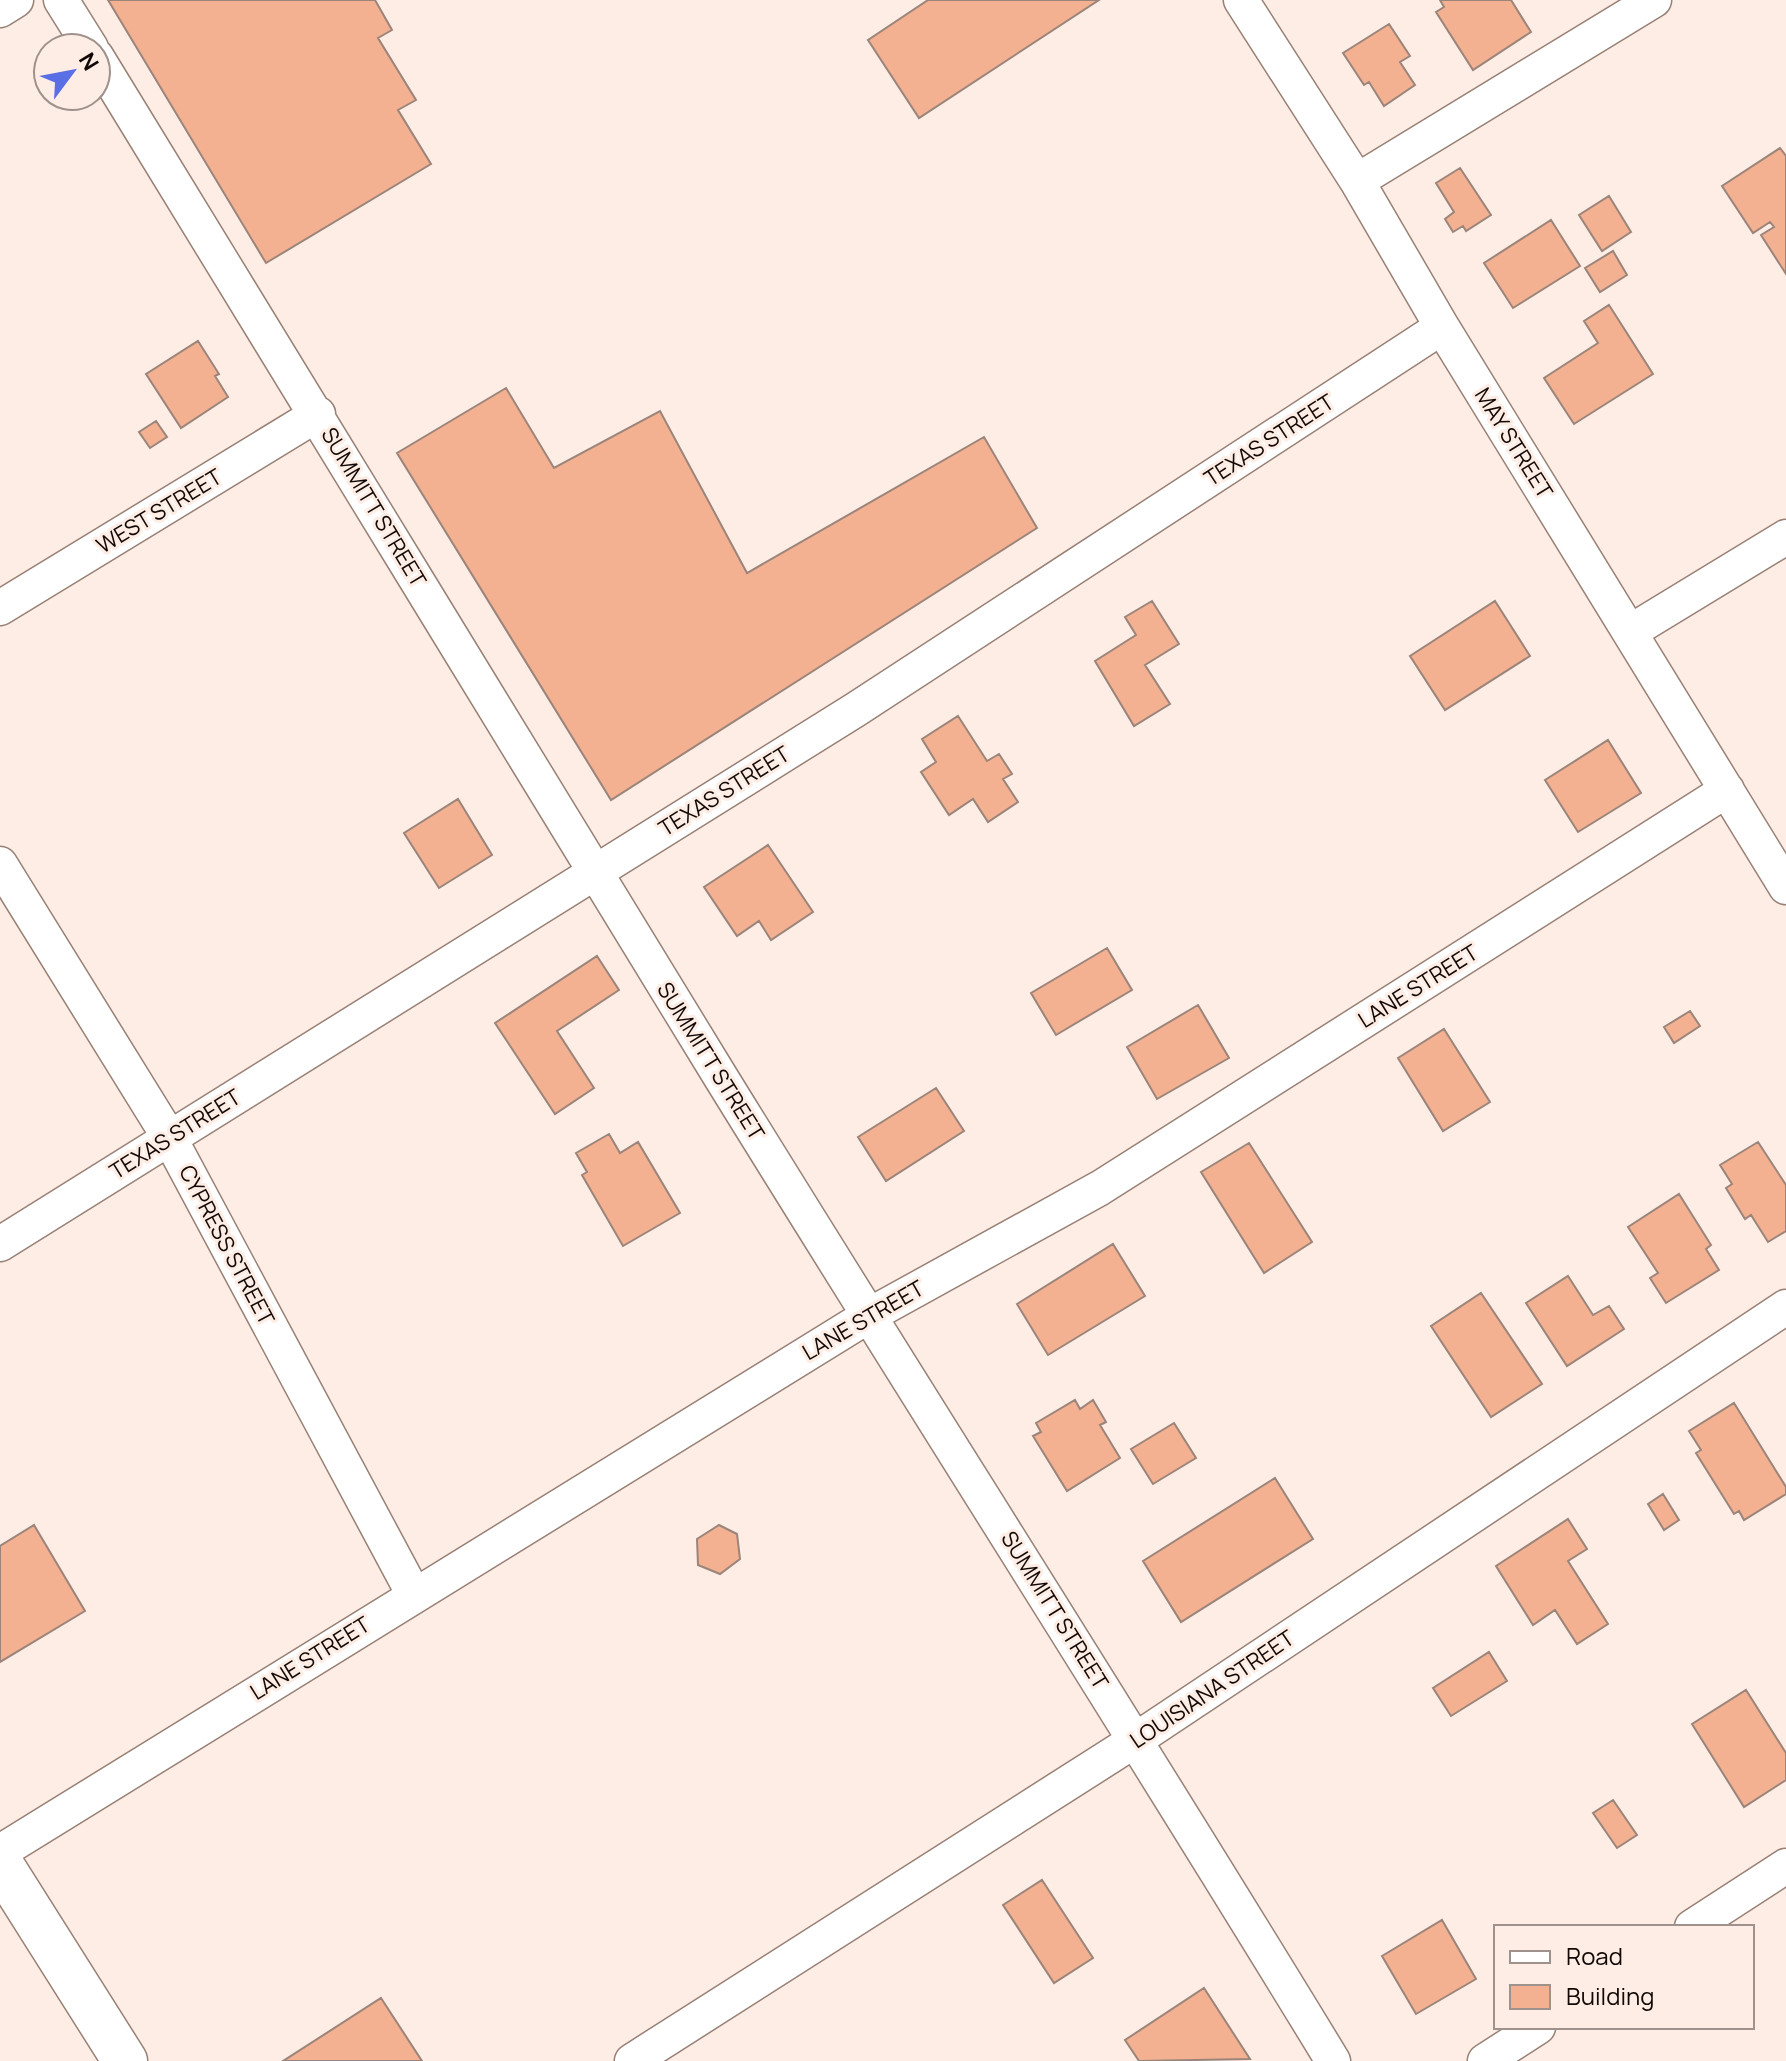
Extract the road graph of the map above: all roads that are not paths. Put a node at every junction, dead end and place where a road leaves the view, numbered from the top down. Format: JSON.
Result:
{"nodes":[{"id":1,"x":16,"y":0,"type":"edge"},
{"id":2,"x":61,"y":0,"type":"edge"},
{"id":3,"x":1241,"y":0,"type":"edge"},
{"id":4,"x":1654,"y":0,"type":"edge"},
{"id":5,"x":0,"y":10,"type":"edge"},
{"id":6,"x":81,"y":32,"type":"edge"},
{"id":7,"x":112,"y":82,"type":"edge"},
{"id":8,"x":1357,"y":181,"type":"junction"},
{"id":9,"x":1442,"y":327,"type":"junction"},
{"id":10,"x":318,"y":414,"type":"junction"},
{"id":11,"x":1786,"y":537,"type":"edge"},
{"id":12,"x":0,"y":608,"type":"edge"},
{"id":13,"x":1630,"y":632,"type":"junction"},
{"id":14,"x":1727,"y":790,"type":"junction"},
{"id":15,"x":0,"y":864,"type":"edge"},
{"id":16,"x":594,"y":872,"type":"junction"},
{"id":17,"x":1786,"y":887,"type":"edge"},
{"id":18,"x":169,"y":1137,"type":"junction"},
{"id":19,"x":0,"y":1244,"type":"edge"},
{"id":20,"x":1786,"y":1307,"type":"edge"},
{"id":21,"x":868,"y":1316,"type":"junction"},
{"id":22,"x":413,"y":1593,"type":"junction"},
{"id":23,"x":1137,"y":1739,"type":"junction"},
{"id":24,"x":0,"y":1852,"type":"edge"},
{"id":25,"x":0,"y":1863,"type":"edge"},
{"id":26,"x":1786,"y":1866,"type":"edge"},
{"id":27,"x":1695,"y":1925,"type":"edge"},
{"id":28,"x":1535,"y":2029,"type":"edge"},
{"id":29,"x":125,"y":2061,"type":"edge"},
{"id":30,"x":632,"y":2061,"type":"edge"},
{"id":31,"x":1333,"y":2061,"type":"edge"},
{"id":32,"x":1485,"y":2061,"type":"edge"}],
"edges":[{"from":1,"to":5,"type":"street"},
{"from":2,"to":6,"type":"street"},
{"from":3,"to":8,"type":"street","name":"MAY STREET"},
{"from":4,"to":8,"type":"street"},
{"from":7,"to":10,"type":"street","name":"SUMMITT STREET"},
{"from":8,"to":9,"type":"street","name":"MAY STREET"},
{"from":9,"to":13,"type":"street","name":"MAY STREET"},
{"from":9,"to":16,"type":"street","name":"TEXAS STREET"},
{"from":10,"to":12,"type":"street","name":"WEST STREET"},
{"from":10,"to":16,"type":"street","name":"SUMMITT STREET"},
{"from":11,"to":13,"type":"street"},
{"from":13,"to":14,"type":"street","name":"MAY STREET"},
{"from":14,"to":17,"type":"street","name":"MAY STREET"},
{"from":14,"to":21,"type":"street","name":"LANE STREET"},
{"from":15,"to":18,"type":"street","name":"CYPRESS STREET"},
{"from":16,"to":18,"type":"street","name":"TEXAS STREET"},
{"from":16,"to":21,"type":"street","name":"SUMMITT STREET"},
{"from":18,"to":19,"type":"street","name":"TEXAS STREET"},
{"from":18,"to":22,"type":"street","name":"CYPRESS STREET"},
{"from":20,"to":23,"type":"street","name":"LOUISIANA STREET"},
{"from":21,"to":22,"type":"street","name":"LANE STREET"},
{"from":21,"to":23,"type":"street","name":"SUMMITT STREET"},
{"from":22,"to":24,"type":"street","name":"LANE STREET"},
{"from":23,"to":30,"type":"street","name":"LOUISIANA STREET"},
{"from":23,"to":31,"type":"street","name":"SUMMITT STREET"},
{"from":25,"to":29,"type":"street"},
{"from":26,"to":27,"type":"street"},
{"from":28,"to":32,"type":"street"}]}
